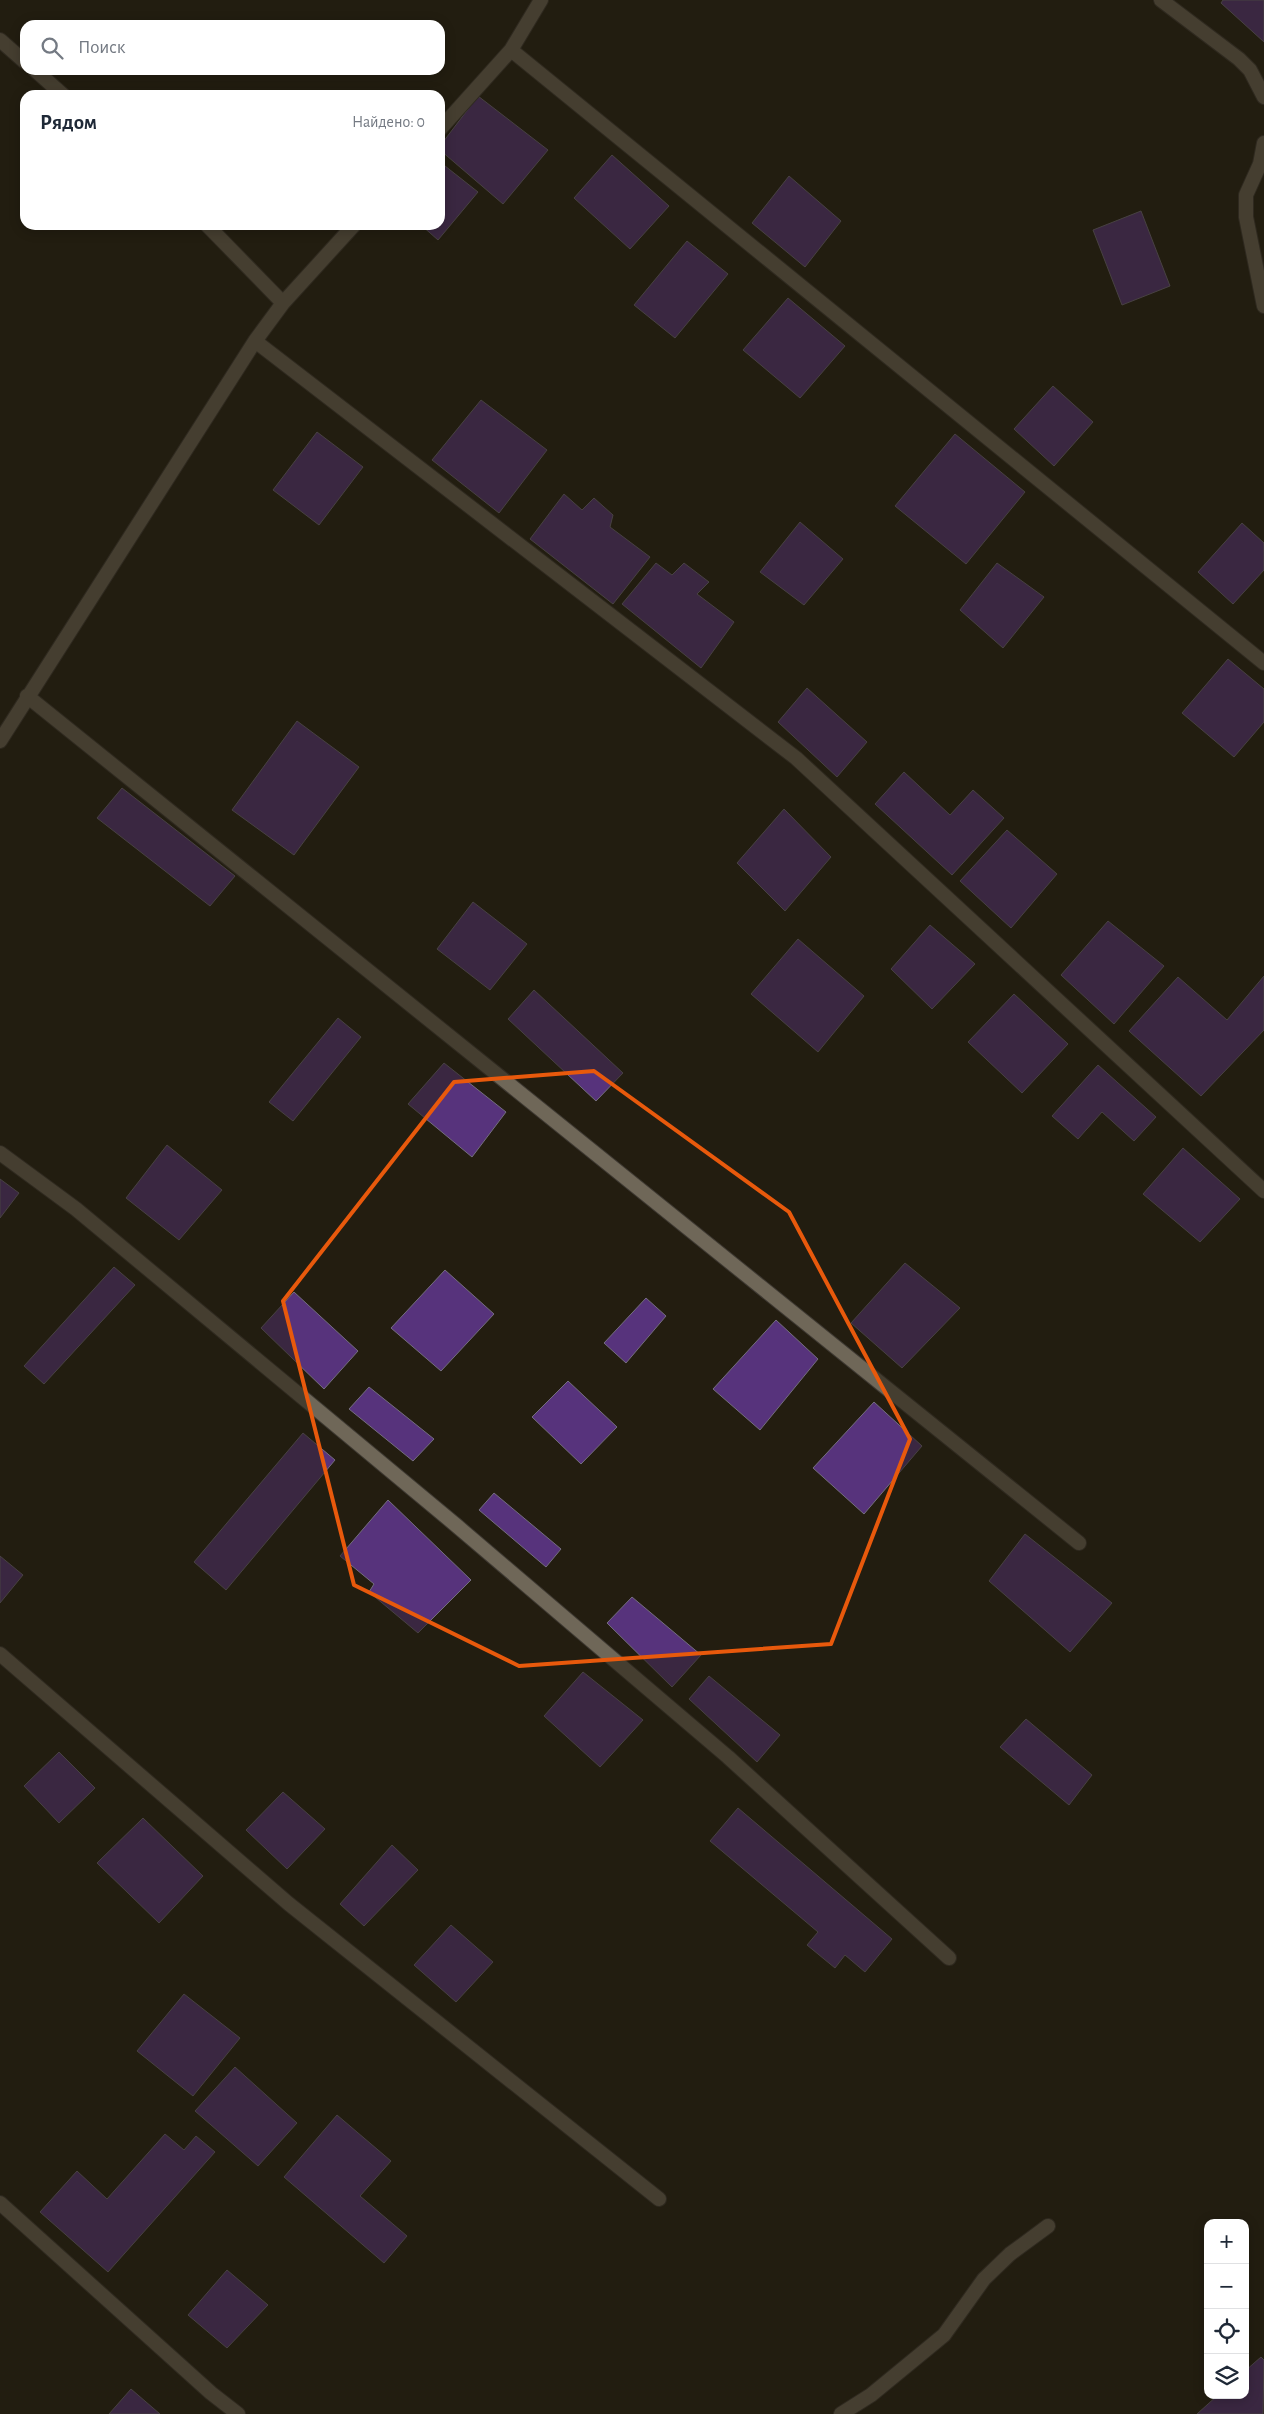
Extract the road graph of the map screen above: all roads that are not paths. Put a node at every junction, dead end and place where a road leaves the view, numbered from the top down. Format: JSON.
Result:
{"nodes":[{"id":1,"x":541,"y":0,"type":"edge"},
{"id":2,"x":1161,"y":0,"type":"edge"},
{"id":3,"x":0,"y":40,"type":"edge"},
{"id":4,"x":511,"y":50,"type":"junction"},
{"id":5,"x":20,"y":58,"type":"edge"},
{"id":6,"x":41,"y":75,"type":"edge"},
{"id":7,"x":57,"y":90,"type":"edge"},
{"id":8,"x":1264,"y":97,"type":"edge"},
{"id":9,"x":445,"y":123,"type":"edge"},
{"id":10,"x":1264,"y":144,"type":"edge"},
{"id":11,"x":211,"y":230,"type":"edge"},
{"id":12,"x":349,"y":230,"type":"edge"},
{"id":13,"x":283,"y":303,"type":"junction"},
{"id":14,"x":1264,"y":306,"type":"edge"},
{"id":15,"x":256,"y":341,"type":"junction"},
{"id":16,"x":1264,"y":663,"type":"edge"},
{"id":17,"x":27,"y":696,"type":"junction"},
{"id":18,"x":0,"y":741,"type":"edge"},
{"id":19,"x":0,"y":1153,"type":"edge"},
{"id":20,"x":1264,"y":1191,"type":"edge"},
{"id":21,"x":1078,"y":1542,"type":"dead end"},
{"id":22,"x":0,"y":1654,"type":"edge"},
{"id":23,"x":949,"y":1958,"type":"dead end"},
{"id":24,"x":658,"y":2199,"type":"dead end"},
{"id":25,"x":0,"y":2203,"type":"edge"},
{"id":26,"x":1048,"y":2226,"type":"dead end"},
{"id":27,"x":238,"y":2414,"type":"edge"},
{"id":28,"x":841,"y":2414,"type":"edge"}],
"edges":[{"from":1,"to":4,"type":"street"},
{"from":2,"to":8,"type":"street"},
{"from":3,"to":5,"type":"street"},
{"from":4,"to":9,"type":"street"},
{"from":4,"to":16,"type":"street"},
{"from":6,"to":7,"type":"street"},
{"from":10,"to":14,"type":"street"},
{"from":11,"to":13,"type":"street"},
{"from":12,"to":13,"type":"street"},
{"from":13,"to":15,"type":"street"},
{"from":15,"to":17,"type":"street"},
{"from":15,"to":20,"type":"street"},
{"from":17,"to":18,"type":"street"},
{"from":17,"to":21,"type":"street"},
{"from":19,"to":23,"type":"street"},
{"from":22,"to":24,"type":"street"},
{"from":25,"to":27,"type":"street"},
{"from":26,"to":28,"type":"street"}]}
